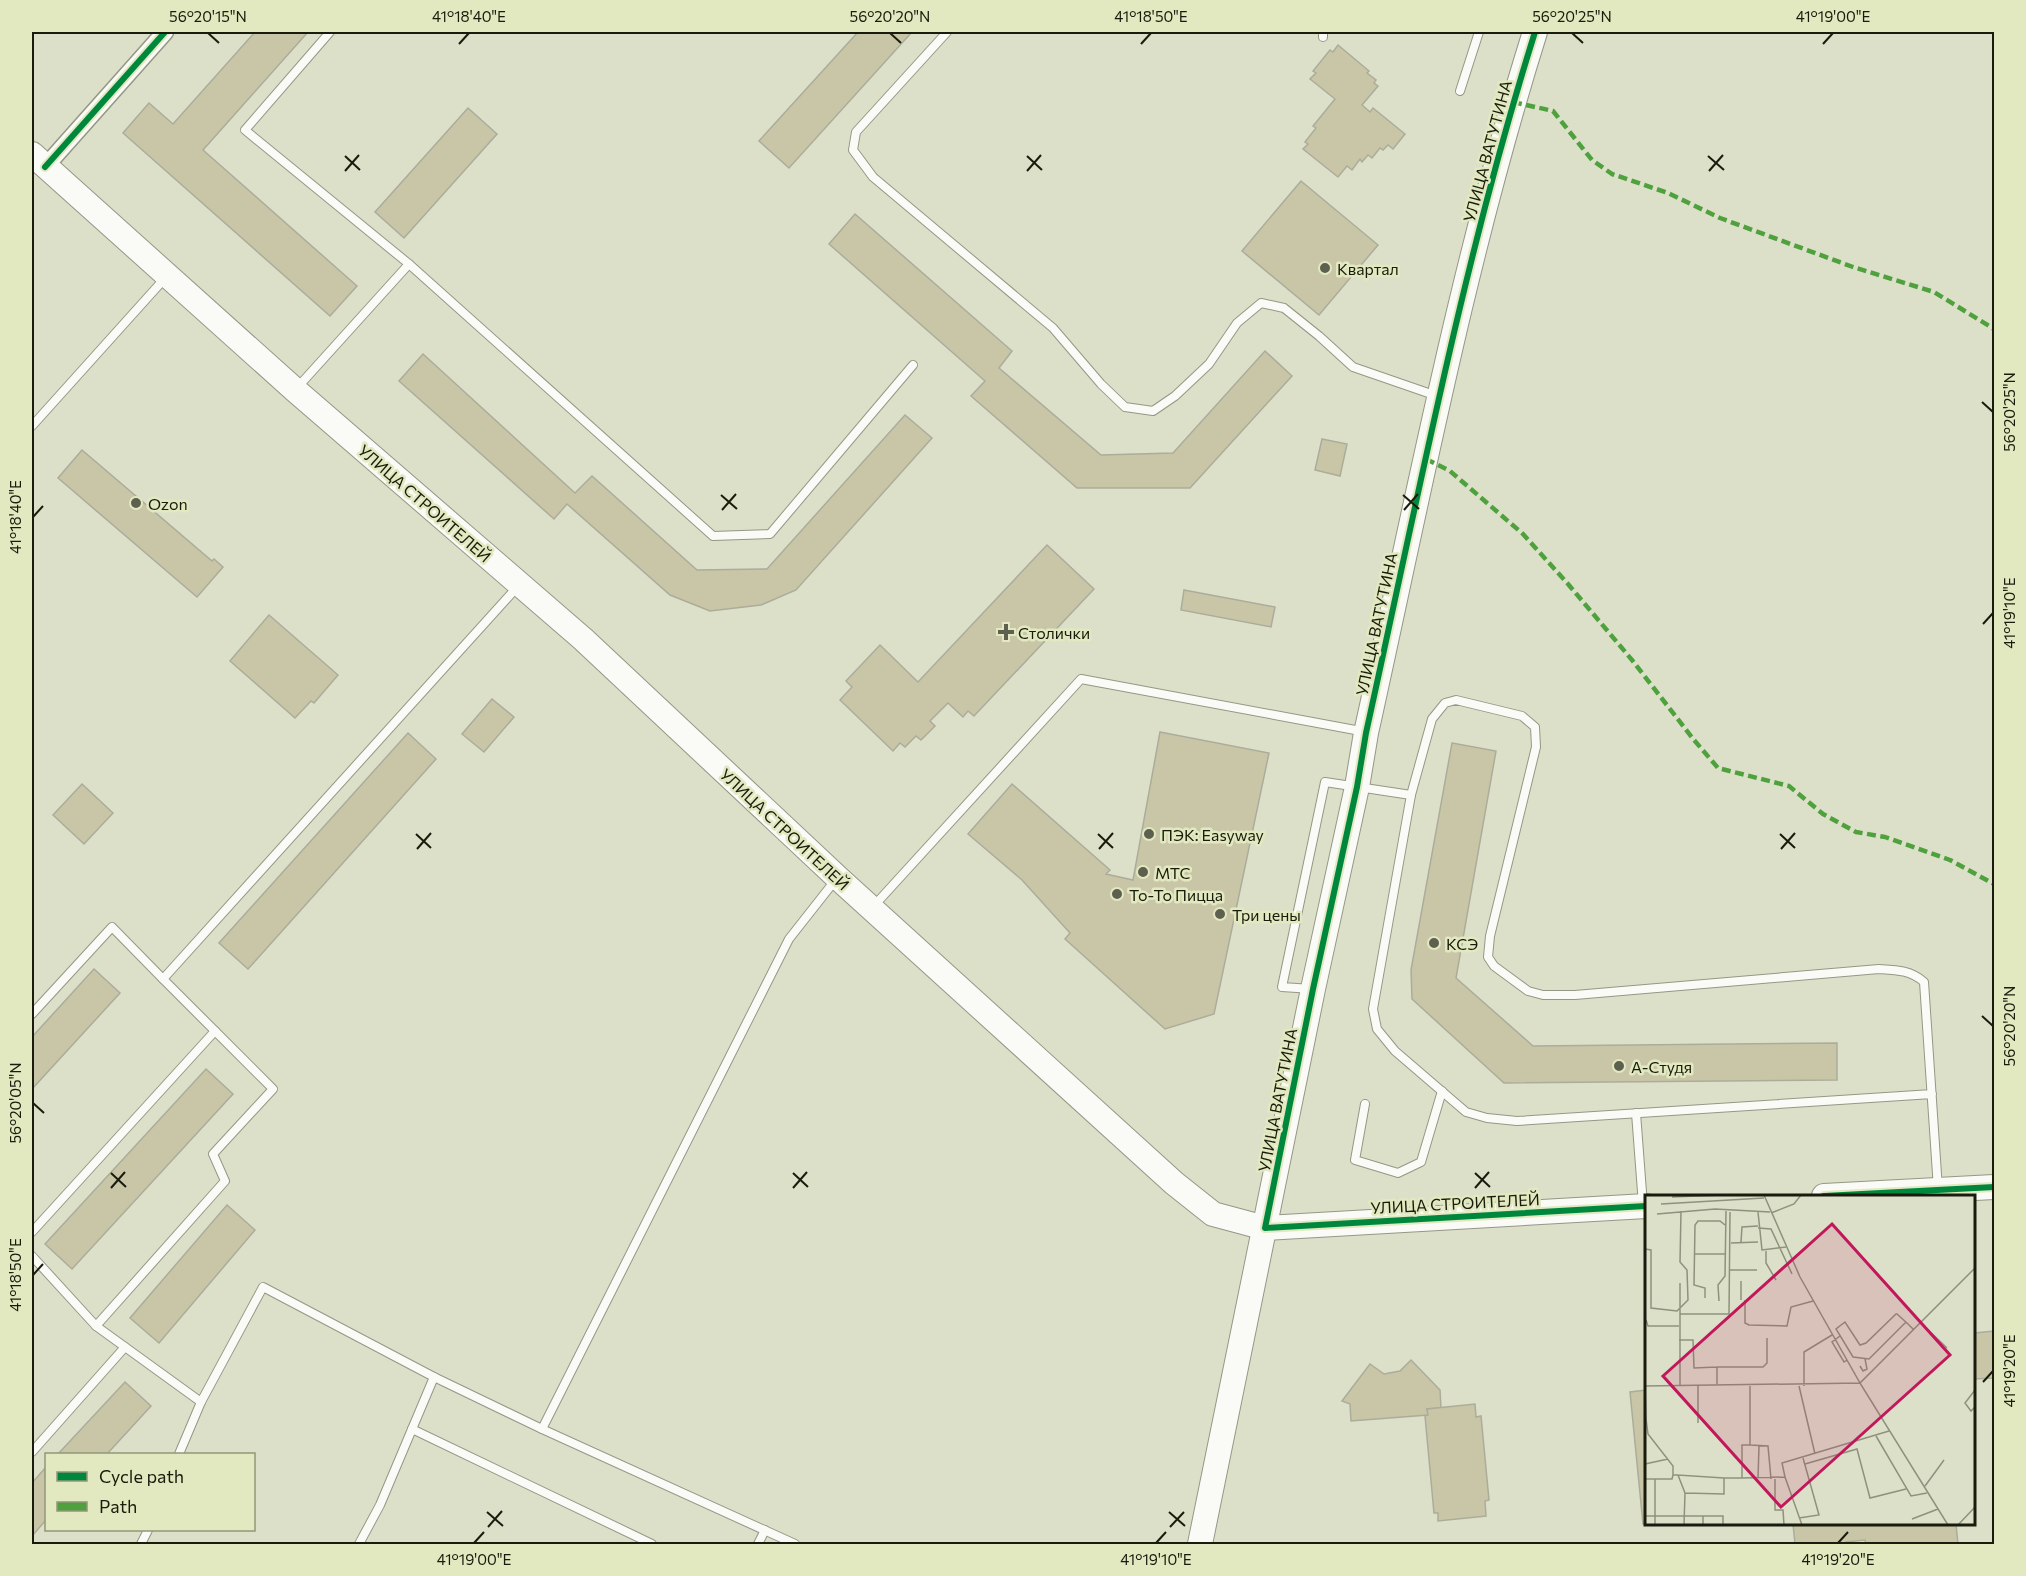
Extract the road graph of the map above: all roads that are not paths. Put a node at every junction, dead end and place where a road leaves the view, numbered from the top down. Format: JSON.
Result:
{"nodes":[{"id":1,"x":165,"y":32,"type":"edge"},
{"id":2,"x":330,"y":32,"type":"edge"},
{"id":3,"x":947,"y":32,"type":"edge"},
{"id":4,"x":1479,"y":32,"type":"edge"},
{"id":5,"x":1534,"y":32,"type":"edge"},
{"id":6,"x":1460,"y":91,"type":"dead end"},
{"id":7,"x":38,"y":160,"type":"edge"},
{"id":8,"x":409,"y":264,"type":"junction"},
{"id":9,"x":166,"y":276,"type":"junction"},
{"id":10,"x":913,"y":365,"type":"dead end"},
{"id":11,"x":295,"y":390,"type":"junction"},
{"id":12,"x":1440,"y":397,"type":"junction"},
{"id":13,"x":32,"y":426,"type":"edge"},
{"id":14,"x":519,"y":585,"type":"junction"},
{"id":15,"x":1366,"y":732,"type":"junction"},
{"id":16,"x":1357,"y":787,"type":"junction"},
{"id":17,"x":1411,"y":795,"type":"junction"},
{"id":18,"x":838,"y":878,"type":"junction"},
{"id":19,"x":871,"y":908,"type":"junction"},
{"id":20,"x":163,"y":979,"type":"junction"},
{"id":21,"x":1313,"y":990,"type":"junction"},
{"id":22,"x":32,"y":1014,"type":"edge"},
{"id":23,"x":215,"y":1031,"type":"junction"},
{"id":24,"x":1442,"y":1091,"type":"junction"},
{"id":25,"x":1932,"y":1094,"type":"junction"},
{"id":26,"x":1365,"y":1104,"type":"dead end"},
{"id":27,"x":1636,"y":1113,"type":"junction"},
{"id":28,"x":1995,"y":1187,"type":"edge"},
{"id":29,"x":1938,"y":1190,"type":"junction"},
{"id":30,"x":1857,"y":1195,"type":"edge"},
{"id":31,"x":1645,"y":1207,"type":"edge"},
{"id":32,"x":1265,"y":1228,"type":"junction"},
{"id":33,"x":32,"y":1232,"type":"edge"},
{"id":34,"x":32,"y":1256,"type":"edge"},
{"id":35,"x":96,"y":1326,"type":"junction"},
{"id":36,"x":125,"y":1347,"type":"junction"},
{"id":37,"x":434,"y":1377,"type":"junction"},
{"id":38,"x":201,"y":1402,"type":"junction"},
{"id":39,"x":412,"y":1429,"type":"junction"},
{"id":40,"x":542,"y":1429,"type":"junction"},
{"id":41,"x":32,"y":1452,"type":"edge"},
{"id":42,"x":180,"y":1453,"type":"edge"},
{"id":43,"x":765,"y":1530,"type":"junction"},
{"id":44,"x":148,"y":1531,"type":"edge"},
{"id":45,"x":141,"y":1545,"type":"edge"},
{"id":46,"x":359,"y":1545,"type":"edge"},
{"id":47,"x":652,"y":1545,"type":"edge"},
{"id":48,"x":758,"y":1545,"type":"edge"},
{"id":49,"x":795,"y":1545,"type":"edge"},
{"id":50,"x":1200,"y":1545,"type":"edge"}],
"edges":[{"from":1,"to":7,"type":"street"},
{"from":2,"to":8,"type":"lane"},
{"from":3,"to":12,"type":"lane"},
{"from":4,"to":6,"type":"lane"},
{"from":5,"to":12,"type":"main road","name":"УЛИЦА ВАТУТИНА"},
{"from":7,"to":9,"type":"main road","name":"УЛИЦА СТРОИТЕЛЕЙ"},
{"from":8,"to":10,"type":"lane"},
{"from":8,"to":11,"type":"lane"},
{"from":9,"to":11,"type":"main road","name":"УЛИЦА СТРОИТЕЛЕЙ"},
{"from":9,"to":13,"type":"lane"},
{"from":11,"to":14,"type":"main road","name":"УЛИЦА СТРОИТЕЛЕЙ"},
{"from":12,"to":15,"type":"main road","name":"УЛИЦА ВАТУТИНА"},
{"from":14,"to":18,"type":"main road","name":"УЛИЦА СТРОИТЕЛЕЙ"},
{"from":14,"to":20,"type":"lane"},
{"from":15,"to":16,"type":"main road","name":"УЛИЦА ВАТУТИНА"},
{"from":15,"to":19,"type":"lane"},
{"from":16,"to":17,"type":"lane"},
{"from":16,"to":21,"type":"main road","name":"УЛИЦА ВАТУТИНА"},
{"from":16,"to":21,"type":"lane"},
{"from":17,"to":24,"type":"lane"},
{"from":17,"to":25,"type":"lane"},
{"from":18,"to":19,"type":"main road","name":"УЛИЦА СТРОИТЕЛЕЙ"},
{"from":18,"to":40,"type":"lane"},
{"from":19,"to":32,"type":"main road","name":"УЛИЦА СТРОИТЕЛЕЙ"},
{"from":20,"to":22,"type":"lane"},
{"from":20,"to":23,"type":"lane"},
{"from":21,"to":32,"type":"main road","name":"УЛИЦА ВАТУТИНА"},
{"from":23,"to":33,"type":"lane"},
{"from":23,"to":35,"type":"lane"},
{"from":24,"to":26,"type":"lane"},
{"from":24,"to":27,"type":"lane"},
{"from":25,"to":27,"type":"lane"},
{"from":25,"to":29,"type":"lane"},
{"from":27,"to":31,"type":"lane"},
{"from":28,"to":29,"type":"main road"},
{"from":29,"to":30,"type":"main road"},
{"from":31,"to":32,"type":"main road","name":"УЛИЦА СТРОИТЕЛЕЙ"},
{"from":32,"to":50,"type":"main road","name":"УЛИЦА ВАТУТИНА"},
{"from":34,"to":35,"type":"lane"},
{"from":35,"to":36,"type":"lane"},
{"from":36,"to":38,"type":"lane"},
{"from":36,"to":41,"type":"lane"},
{"from":37,"to":38,"type":"lane"},
{"from":37,"to":39,"type":"lane"},
{"from":37,"to":40,"type":"lane"},
{"from":38,"to":42,"type":"lane"},
{"from":39,"to":46,"type":"lane"},
{"from":39,"to":47,"type":"lane"},
{"from":40,"to":43,"type":"lane"},
{"from":43,"to":48,"type":"lane"},
{"from":43,"to":49,"type":"lane"},
{"from":44,"to":45,"type":"lane"}]}
